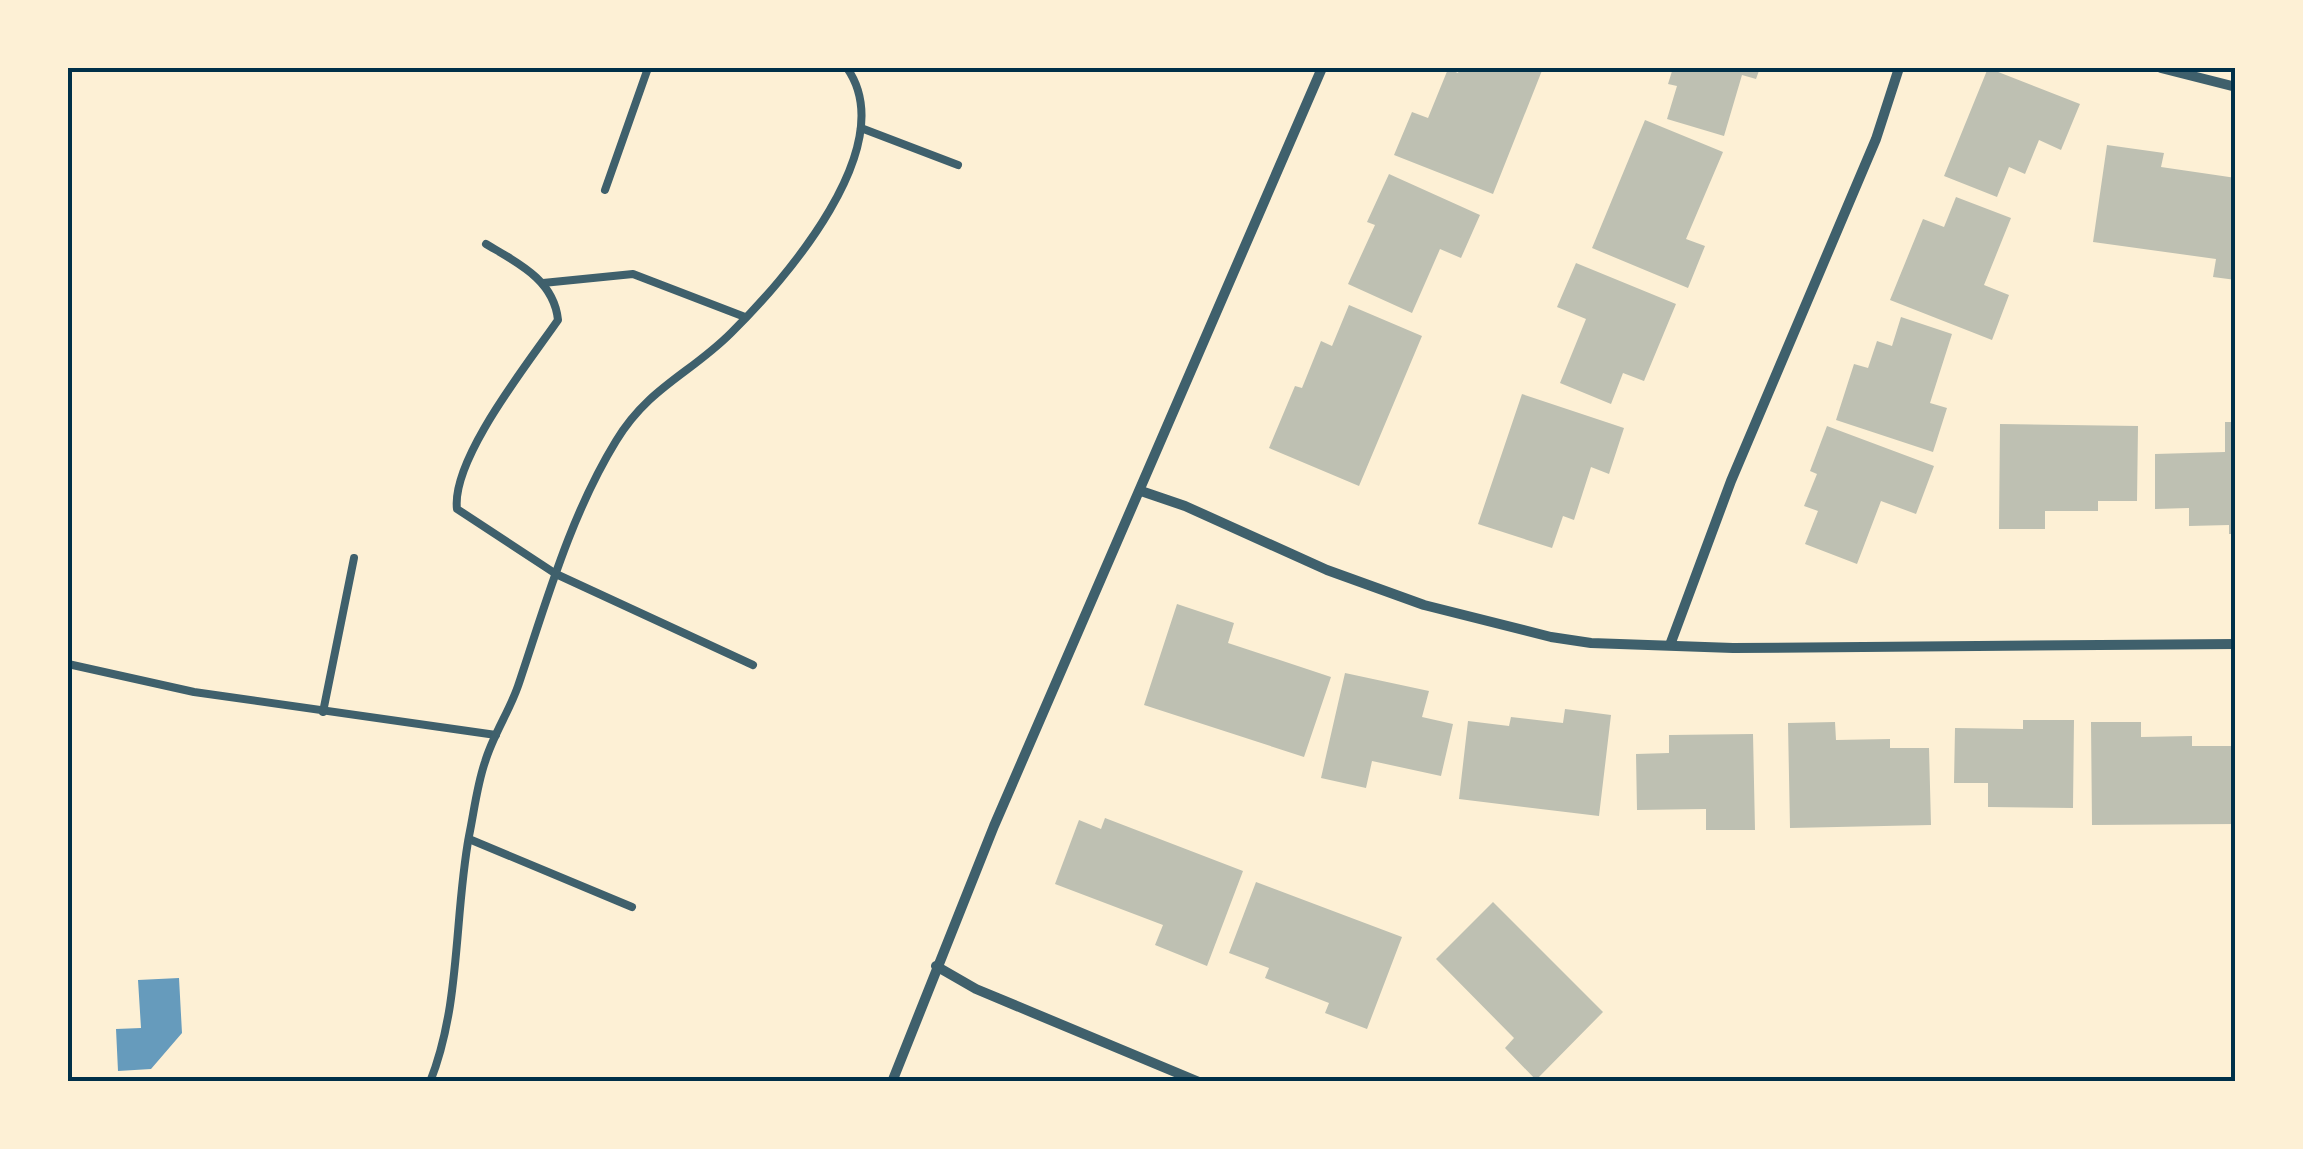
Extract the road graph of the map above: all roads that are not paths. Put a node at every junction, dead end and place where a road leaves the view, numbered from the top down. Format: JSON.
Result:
{"nodes":[{"id":1,"x":648,"y":68,"type":"edge"},
{"id":2,"x":846,"y":68,"type":"edge"},
{"id":3,"x":1322,"y":68,"type":"edge"},
{"id":4,"x":1899,"y":68,"type":"edge"},
{"id":5,"x":2161,"y":68,"type":"edge"},
{"id":6,"x":2236,"y":88,"type":"edge"},
{"id":7,"x":861,"y":128,"type":"junction"},
{"id":8,"x":958,"y":165,"type":"dead end"},
{"id":9,"x":606,"y":190,"type":"dead end"},
{"id":10,"x":486,"y":244,"type":"dead end"},
{"id":11,"x":543,"y":282,"type":"junction"},
{"id":12,"x":745,"y":318,"type":"junction"},
{"id":13,"x":1141,"y":491,"type":"junction"},
{"id":14,"x":354,"y":558,"type":"dead end"},
{"id":15,"x":556,"y":574,"type":"junction"},
{"id":16,"x":2236,"y":644,"type":"edge"},
{"id":17,"x":1670,"y":646,"type":"junction"},
{"id":18,"x":68,"y":664,"type":"edge"},
{"id":19,"x":753,"y":665,"type":"dead end"},
{"id":20,"x":323,"y":712,"type":"junction"},
{"id":21,"x":496,"y":735,"type":"junction"},
{"id":22,"x":469,"y":839,"type":"junction"},
{"id":23,"x":632,"y":907,"type":"dead end"},
{"id":24,"x":936,"y":966,"type":"junction"},
{"id":25,"x":430,"y":1082,"type":"edge"},
{"id":26,"x":892,"y":1082,"type":"edge"},
{"id":27,"x":1199,"y":1082,"type":"edge"}],
"edges":[{"from":1,"to":9,"type":"lane"},
{"from":2,"to":7,"type":"lane"},
{"from":3,"to":13,"type":"street"},
{"from":4,"to":17,"type":"street"},
{"from":5,"to":6,"type":"street"},
{"from":7,"to":8,"type":"lane"},
{"from":7,"to":12,"type":"lane"},
{"from":10,"to":11,"type":"lane"},
{"from":11,"to":12,"type":"lane"},
{"from":11,"to":15,"type":"lane"},
{"from":12,"to":15,"type":"lane"},
{"from":13,"to":17,"type":"street"},
{"from":13,"to":24,"type":"street"},
{"from":14,"to":20,"type":"lane"},
{"from":15,"to":19,"type":"lane"},
{"from":15,"to":21,"type":"lane"},
{"from":16,"to":17,"type":"street"},
{"from":18,"to":20,"type":"lane"},
{"from":20,"to":21,"type":"lane"},
{"from":21,"to":22,"type":"lane"},
{"from":22,"to":23,"type":"lane"},
{"from":22,"to":25,"type":"lane"},
{"from":24,"to":26,"type":"street"},
{"from":24,"to":27,"type":"street"}]}
